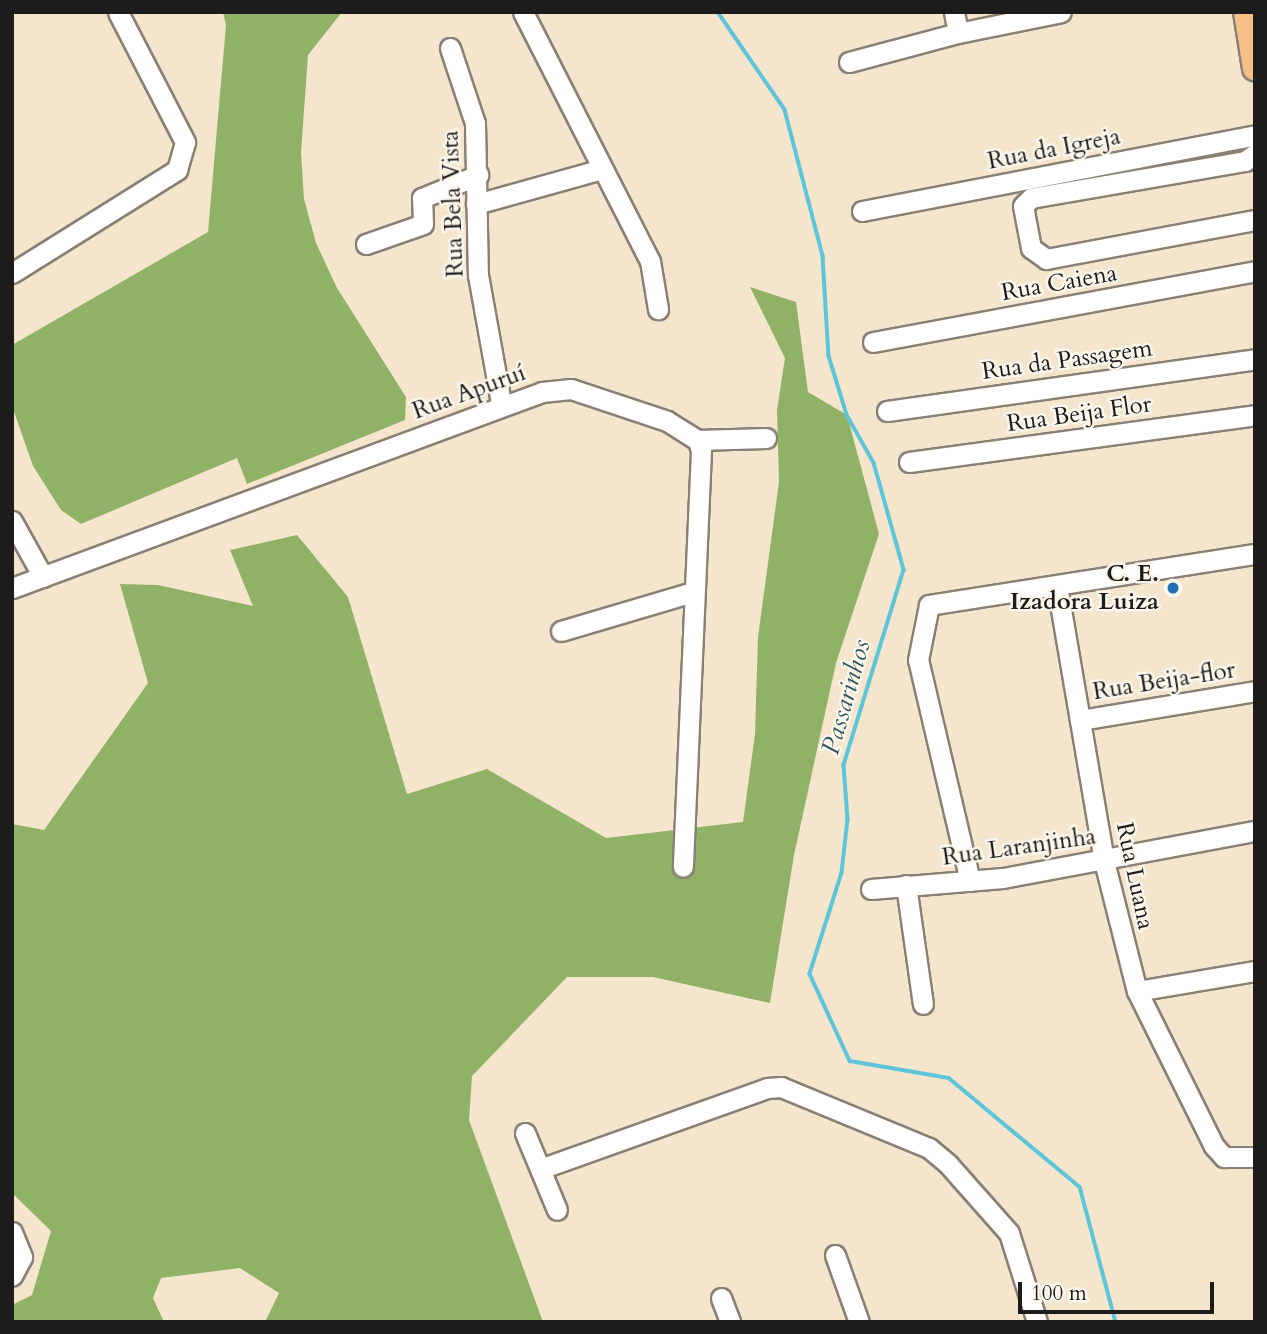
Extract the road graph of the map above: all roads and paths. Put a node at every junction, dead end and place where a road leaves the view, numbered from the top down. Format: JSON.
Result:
{"nodes":[{"id":1,"x":118,"y":12,"type":"edge"},
{"id":2,"x":523,"y":12,"type":"edge"},
{"id":3,"x":954,"y":12,"type":"edge"},
{"id":4,"x":1061,"y":12,"type":"edge"},
{"id":5,"x":1246,"y":12,"type":"edge"},
{"id":6,"x":958,"y":33,"type":"junction"},
{"id":7,"x":450,"y":48,"type":"dead end"},
{"id":8,"x":849,"y":62,"type":"dead end"},
{"id":9,"x":1255,"y":68,"type":"edge"},
{"id":10,"x":1255,"y":135,"type":"edge"},
{"id":11,"x":1255,"y":154,"type":"edge"},
{"id":12,"x":602,"y":169,"type":"junction"},
{"id":13,"x":478,"y":175,"type":"junction"},
{"id":14,"x":476,"y":204,"type":"junction"},
{"id":15,"x":862,"y":211,"type":"dead end"},
{"id":16,"x":1255,"y":220,"type":"edge"},
{"id":17,"x":366,"y":244,"type":"dead end"},
{"id":18,"x":1255,"y":271,"type":"edge"},
{"id":19,"x":12,"y":273,"type":"edge"},
{"id":20,"x":658,"y":309,"type":"dead end"},
{"id":21,"x":873,"y":342,"type":"dead end"},
{"id":22,"x":1255,"y":359,"type":"edge"},
{"id":23,"x":501,"y":403,"type":"junction"},
{"id":24,"x":887,"y":411,"type":"dead end"},
{"id":25,"x":1255,"y":415,"type":"edge"},
{"id":26,"x":765,"y":438,"type":"dead end"},
{"id":27,"x":698,"y":440,"type":"junction"},
{"id":28,"x":909,"y":462,"type":"dead end"},
{"id":29,"x":12,"y":522,"type":"edge"},
{"id":30,"x":1255,"y":554,"type":"edge"},
{"id":31,"x":43,"y":577,"type":"junction"},
{"id":32,"x":1056,"y":586,"type":"junction"},
{"id":33,"x":12,"y":588,"type":"edge"},
{"id":34,"x":693,"y":592,"type":"junction"},
{"id":35,"x":561,"y":631,"type":"dead end"},
{"id":36,"x":1255,"y":691,"type":"edge"},
{"id":37,"x":1080,"y":720,"type":"junction"},
{"id":38,"x":1255,"y":831,"type":"edge"},
{"id":39,"x":1104,"y":861,"type":"junction"},
{"id":40,"x":683,"y":867,"type":"dead end"},
{"id":41,"x":970,"y":881,"type":"junction"},
{"id":42,"x":906,"y":885,"type":"junction"},
{"id":43,"x":871,"y":889,"type":"dead end"},
{"id":44,"x":1255,"y":971,"type":"edge"},
{"id":45,"x":1137,"y":990,"type":"junction"},
{"id":46,"x":923,"y":1004,"type":"dead end"},
{"id":47,"x":525,"y":1133,"type":"dead end"},
{"id":48,"x":1255,"y":1157,"type":"edge"},
{"id":49,"x":540,"y":1169,"type":"junction"},
{"id":50,"x":557,"y":1210,"type":"dead end"},
{"id":51,"x":12,"y":1232,"type":"edge"},
{"id":52,"x":835,"y":1255,"type":"dead end"},
{"id":53,"x":12,"y":1276,"type":"edge"},
{"id":54,"x":721,"y":1298,"type":"dead end"},
{"id":55,"x":730,"y":1322,"type":"edge"},
{"id":56,"x":859,"y":1322,"type":"edge"},
{"id":57,"x":1037,"y":1322,"type":"edge"}],
"edges":[{"from":1,"to":19,"type":"street"},
{"from":2,"to":12,"type":"street"},
{"from":3,"to":6,"type":"street"},
{"from":4,"to":6,"type":"street"},
{"from":5,"to":9,"type":"main road"},
{"from":6,"to":8,"type":"street"},
{"from":7,"to":13,"type":"street","name":"Rua Bela Vista"},
{"from":10,"to":15,"type":"street","name":"Rua da Igreja"},
{"from":11,"to":16,"type":"street"},
{"from":12,"to":14,"type":"street"},
{"from":12,"to":20,"type":"street"},
{"from":13,"to":14,"type":"street","name":"Rua Bela Vista"},
{"from":13,"to":17,"type":"street"},
{"from":14,"to":23,"type":"street","name":"Rua Bela Vista"},
{"from":18,"to":21,"type":"street","name":"Rua Caiena"},
{"from":22,"to":24,"type":"street","name":"Rua da Passagem"},
{"from":23,"to":27,"type":"street","name":"Rua Apuruí"},
{"from":23,"to":31,"type":"street","name":"Rua Apuruí"},
{"from":25,"to":28,"type":"street","name":"Rua Beija Flor"},
{"from":26,"to":27,"type":"street"},
{"from":27,"to":34,"type":"street"},
{"from":29,"to":31,"type":"street"},
{"from":30,"to":32,"type":"street"},
{"from":31,"to":33,"type":"street","name":"Rua Apuruí"},
{"from":32,"to":37,"type":"street","name":"Rua Luana"},
{"from":32,"to":41,"type":"street"},
{"from":34,"to":35,"type":"street"},
{"from":34,"to":40,"type":"street"},
{"from":36,"to":37,"type":"street","name":"Rua Beija-flor"},
{"from":37,"to":39,"type":"street","name":"Rua Luana"},
{"from":38,"to":39,"type":"street","name":"Rua Laranjinha"},
{"from":39,"to":41,"type":"street","name":"Rua Laranjinha"},
{"from":39,"to":45,"type":"street","name":"Rua Luana"},
{"from":41,"to":42,"type":"street","name":"Rua Laranjinha"},
{"from":42,"to":43,"type":"street","name":"Rua Laranjinha"},
{"from":42,"to":46,"type":"street"},
{"from":44,"to":45,"type":"street"},
{"from":45,"to":48,"type":"street","name":"Rua Luana"},
{"from":47,"to":49,"type":"street"},
{"from":49,"to":50,"type":"street"},
{"from":49,"to":57,"type":"street"},
{"from":51,"to":53,"type":"street"},
{"from":52,"to":56,"type":"street"},
{"from":54,"to":55,"type":"street"}]}
